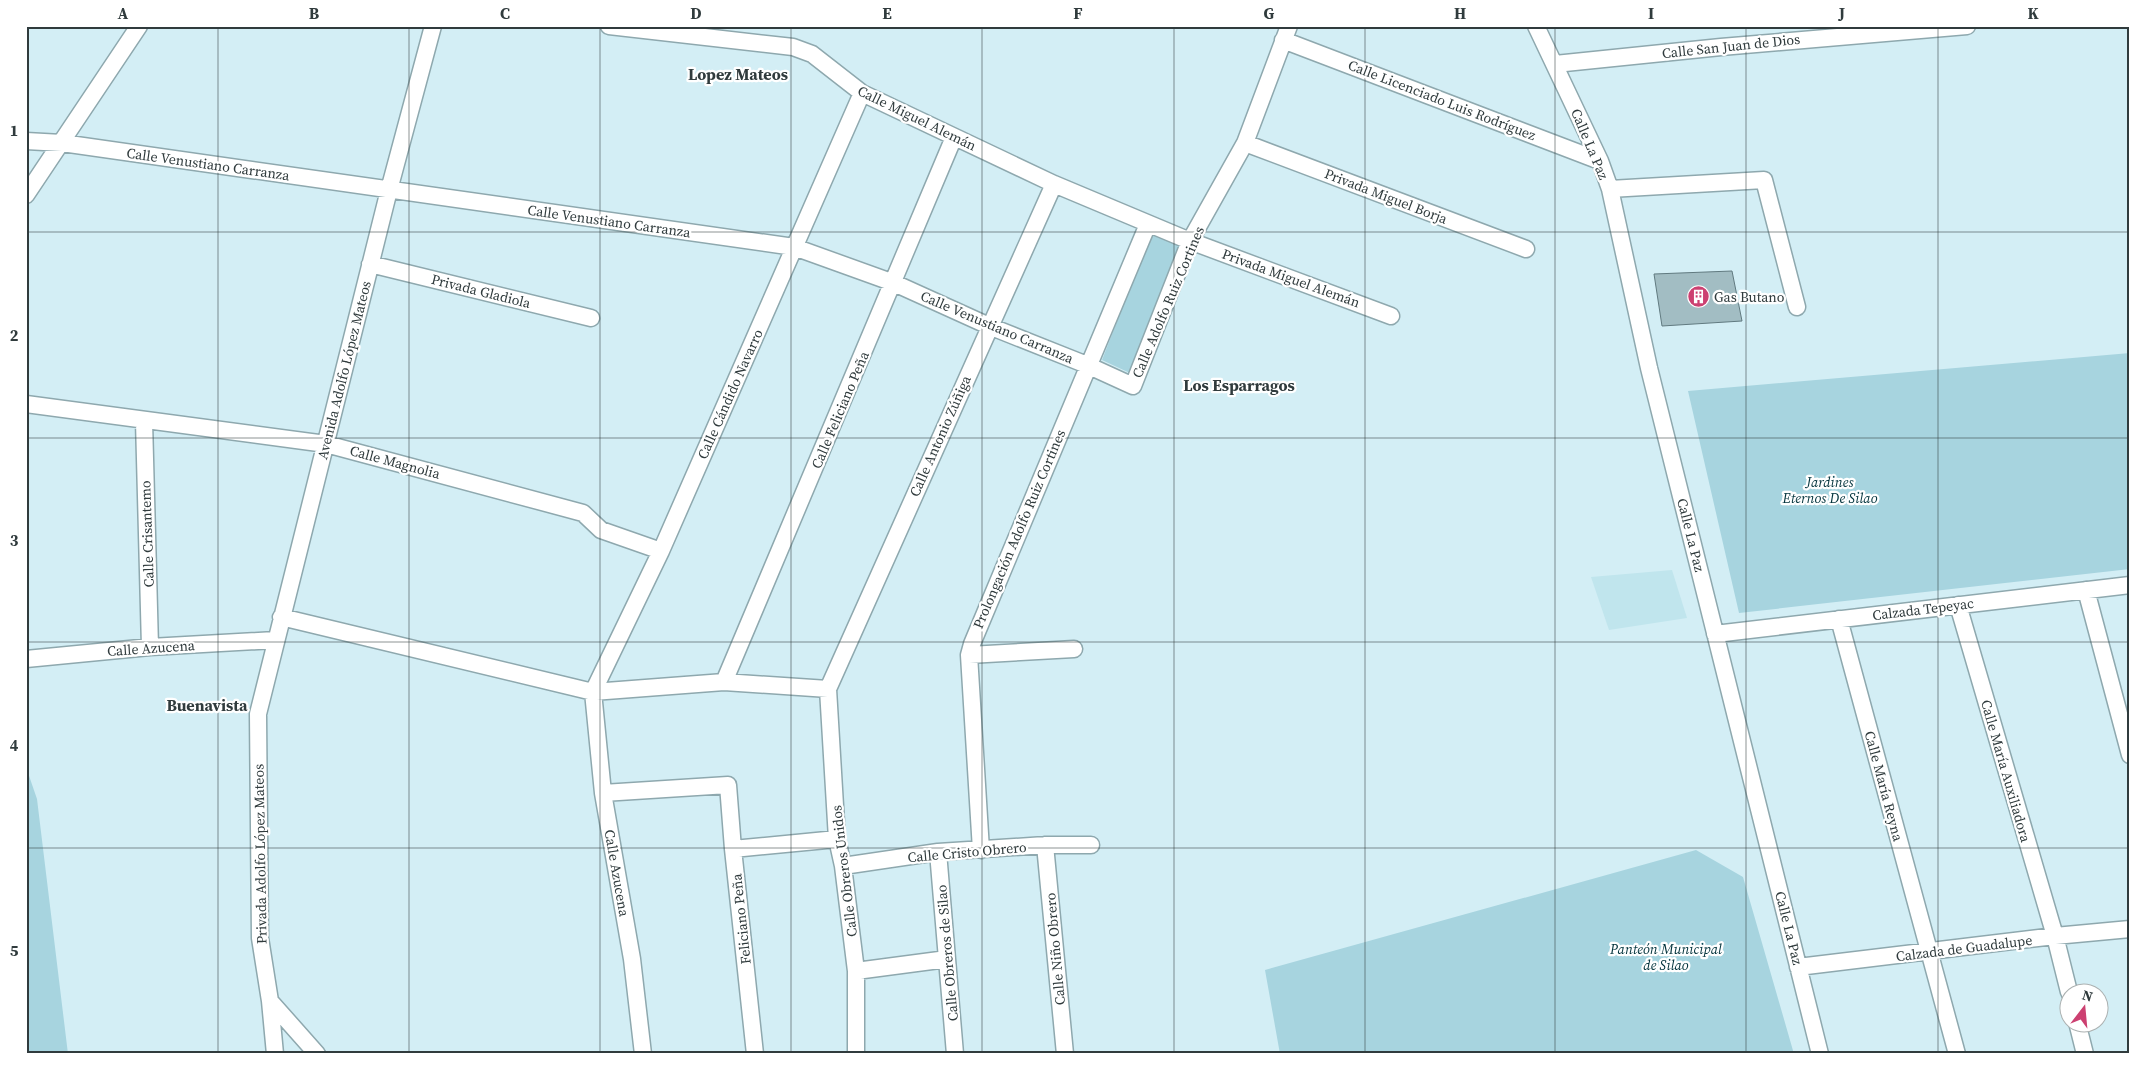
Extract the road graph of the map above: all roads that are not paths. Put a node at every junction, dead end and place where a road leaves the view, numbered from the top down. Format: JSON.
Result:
{"nodes":[{"id":1,"x":139,"y":26,"type":"edge"},
{"id":2,"x":433,"y":26,"type":"edge"},
{"id":3,"x":609,"y":26,"type":"edge"},
{"id":4,"x":1967,"y":26,"type":"edge"},
{"id":5,"x":1535,"y":28,"type":"edge"},
{"id":6,"x":1286,"y":33,"type":"edge"},
{"id":7,"x":1555,"y":64,"type":"junction"},
{"id":8,"x":862,"y":93,"type":"junction"},
{"id":9,"x":954,"y":137,"type":"junction"},
{"id":10,"x":26,"y":141,"type":"edge"},
{"id":11,"x":62,"y":143,"type":"junction"},
{"id":12,"x":1245,"y":143,"type":"junction"},
{"id":13,"x":1600,"y":161,"type":"junction"},
{"id":14,"x":1054,"y":184,"type":"junction"},
{"id":15,"x":1610,"y":189,"type":"junction"},
{"id":16,"x":389,"y":190,"type":"junction"},
{"id":17,"x":26,"y":195,"type":"edge"},
{"id":18,"x":1148,"y":224,"type":"junction"},
{"id":19,"x":1190,"y":241,"type":"junction"},
{"id":20,"x":794,"y":247,"type":"junction"},
{"id":21,"x":1526,"y":250,"type":"dead end"},
{"id":22,"x":370,"y":264,"type":"junction"},
{"id":23,"x":894,"y":283,"type":"junction"},
{"id":24,"x":1797,"y":307,"type":"dead end"},
{"id":25,"x":1391,"y":316,"type":"dead end"},
{"id":26,"x":591,"y":318,"type":"dead end"},
{"id":27,"x":989,"y":326,"type":"junction"},
{"id":28,"x":1088,"y":365,"type":"junction"},
{"id":29,"x":1133,"y":386,"type":"joint"},
{"id":30,"x":26,"y":404,"type":"edge"},
{"id":31,"x":144,"y":421,"type":"junction"},
{"id":32,"x":326,"y":444,"type":"junction"},
{"id":33,"x":661,"y":551,"type":"junction"},
{"id":34,"x":2130,"y":585,"type":"edge"},
{"id":35,"x":2086,"y":590,"type":"junction"},
{"id":36,"x":1958,"y":605,"type":"junction"},
{"id":37,"x":281,"y":617,"type":"junction"},
{"id":38,"x":1839,"y":619,"type":"junction"},
{"id":39,"x":1715,"y":634,"type":"junction"},
{"id":40,"x":275,"y":640,"type":"junction"},
{"id":41,"x":150,"y":647,"type":"junction"},
{"id":42,"x":1074,"y":649,"type":"dead end"},
{"id":43,"x":969,"y":655,"type":"junction"},
{"id":44,"x":26,"y":659,"type":"edge"},
{"id":45,"x":724,"y":682,"type":"junction"},
{"id":46,"x":828,"y":689,"type":"junction"},
{"id":47,"x":593,"y":692,"type":"junction"},
{"id":48,"x":258,"y":714,"type":"joint"},
{"id":49,"x":2130,"y":755,"type":"edge"},
{"id":50,"x":603,"y":793,"type":"junction"},
{"id":51,"x":837,"y":839,"type":"junction"},
{"id":52,"x":1045,"y":845,"type":"junction"},
{"id":53,"x":1092,"y":845,"type":"dead end"},
{"id":54,"x":733,"y":849,"type":"junction"},
{"id":55,"x":981,"y":850,"type":"junction"},
{"id":56,"x":938,"y":852,"type":"junction"},
{"id":57,"x":843,"y":866,"type":"junction"},
{"id":58,"x":2130,"y":929,"type":"edge"},
{"id":59,"x":2055,"y":936,"type":"junction"},
{"id":60,"x":1929,"y":953,"type":"junction"},
{"id":61,"x":947,"y":959,"type":"junction"},
{"id":62,"x":1798,"y":967,"type":"junction"},
{"id":63,"x":856,"y":971,"type":"junction"},
{"id":64,"x":2066,"y":982,"type":"edge"},
{"id":65,"x":270,"y":1001,"type":"junction"},
{"id":66,"x":2080,"y":1032,"type":"edge"},
{"id":67,"x":275,"y":1054,"type":"edge"},
{"id":68,"x":317,"y":1054,"type":"edge"},
{"id":69,"x":643,"y":1054,"type":"edge"},
{"id":70,"x":755,"y":1054,"type":"edge"},
{"id":71,"x":856,"y":1054,"type":"edge"},
{"id":72,"x":955,"y":1054,"type":"edge"},
{"id":73,"x":1065,"y":1054,"type":"edge"},
{"id":74,"x":1820,"y":1054,"type":"edge"},
{"id":75,"x":1957,"y":1054,"type":"edge"},
{"id":76,"x":2085,"y":1054,"type":"edge"}],
"edges":[{"from":1,"to":11,"type":"street"},
{"from":2,"to":16,"type":"street","name":"Avenida Adolfo López Mateos"},
{"from":3,"to":8,"type":"street","name":"Calle Miguel Alemán"},
{"from":4,"to":7,"type":"street","name":"Calle San Juan de Dios"},
{"from":5,"to":7,"type":"street","name":"Calle La Paz"},
{"from":6,"to":12,"type":"street","name":"Calle Adolfo Ruiz Cortines"},
{"from":6,"to":13,"type":"street","name":"Calle Licenciado Luis Rodríguez"},
{"from":7,"to":13,"type":"street","name":"Calle La Paz"},
{"from":8,"to":9,"type":"street","name":"Calle Miguel Alemán"},
{"from":8,"to":20,"type":"street","name":"Calle Cándido Navarro"},
{"from":9,"to":14,"type":"street","name":"Calle Miguel Alemán"},
{"from":9,"to":23,"type":"street","name":"Calle Feliciano Peña"},
{"from":10,"to":11,"type":"street","name":"Calle Venustiano Carranza"},
{"from":11,"to":16,"type":"street","name":"Calle Venustiano Carranza"},
{"from":11,"to":17,"type":"street"},
{"from":12,"to":19,"type":"street","name":"Calle Adolfo Ruiz Cortines"},
{"from":12,"to":21,"type":"street","name":"Privada Miguel Borja"},
{"from":13,"to":15,"type":"street","name":"Calle La Paz"},
{"from":14,"to":18,"type":"street","name":"Calle Miguel Alemán"},
{"from":14,"to":27,"type":"street","name":"Calle Antonio Zúñiga"},
{"from":15,"to":24,"type":"street"},
{"from":15,"to":39,"type":"street","name":"Calle La Paz"},
{"from":16,"to":20,"type":"street","name":"Calle Venustiano Carranza"},
{"from":16,"to":22,"type":"street","name":"Avenida Adolfo López Mateos"},
{"from":18,"to":19,"type":"street","name":"Calle Miguel Alemán"},
{"from":18,"to":28,"type":"street","name":"Prolongación Adolfo Ruiz Cortines"},
{"from":19,"to":25,"type":"street","name":"Privada Miguel Alemán"},
{"from":19,"to":29,"type":"street","name":"Calle Adolfo Ruiz Cortines"},
{"from":20,"to":23,"type":"street","name":"Calle Venustiano Carranza"},
{"from":20,"to":33,"type":"street","name":"Calle Cándido Navarro"},
{"from":22,"to":26,"type":"street","name":"Privada Gladiola"},
{"from":22,"to":32,"type":"street","name":"Avenida Adolfo López Mateos"},
{"from":23,"to":27,"type":"street","name":"Calle Venustiano Carranza"},
{"from":23,"to":45,"type":"street","name":"Calle Feliciano Peña"},
{"from":27,"to":28,"type":"street","name":"Calle Venustiano Carranza"},
{"from":27,"to":46,"type":"street","name":"Calle Antonio Zúñiga"},
{"from":28,"to":29,"type":"street","name":"Calle Venustiano Carranza"},
{"from":28,"to":43,"type":"street","name":"Prolongación Adolfo Ruiz Cortines"},
{"from":30,"to":31,"type":"street","name":"Calle Magnolia"},
{"from":31,"to":32,"type":"street","name":"Calle Magnolia"},
{"from":31,"to":41,"type":"street","name":"Calle Crisantemo"},
{"from":32,"to":33,"type":"street","name":"Calle Magnolia"},
{"from":32,"to":37,"type":"street","name":"Avenida Adolfo López Mateos"},
{"from":33,"to":47,"type":"street","name":"Calle Cándido Navarro"},
{"from":34,"to":35,"type":"street","name":"Calzada Tepeyac"},
{"from":35,"to":36,"type":"street","name":"Calzada Tepeyac"},
{"from":35,"to":49,"type":"street"},
{"from":36,"to":38,"type":"street","name":"Calzada Tepeyac"},
{"from":36,"to":59,"type":"street","name":"Calle María Auxiliadora"},
{"from":37,"to":40,"type":"street","name":"Avenida Adolfo López Mateos"},
{"from":37,"to":47,"type":"street"},
{"from":38,"to":39,"type":"street","name":"Calzada Tepeyac"},
{"from":38,"to":60,"type":"street","name":"Calle María Reyna"},
{"from":39,"to":62,"type":"street","name":"Calle La Paz"},
{"from":40,"to":41,"type":"street","name":"Calle Azucena"},
{"from":40,"to":48,"type":"street","name":"Avenida Adolfo López Mateos"},
{"from":41,"to":44,"type":"street","name":"Calle Azucena"},
{"from":42,"to":43,"type":"street"},
{"from":43,"to":55,"type":"street","name":"Prolongación Adolfo Ruiz Cortines"},
{"from":45,"to":46,"type":"street"},
{"from":45,"to":47,"type":"street"},
{"from":46,"to":51,"type":"street","name":"Calle Obreros Unidos"},
{"from":47,"to":50,"type":"street","name":"Calle Azucena"},
{"from":48,"to":65,"type":"street","name":"Privada Adolfo López Mateos"},
{"from":50,"to":54,"type":"street","name":"Feliciano Peña"},
{"from":50,"to":69,"type":"street","name":"Calle Azucena"},
{"from":51,"to":54,"type":"street"},
{"from":51,"to":57,"type":"street","name":"Calle Obreros Unidos"},
{"from":52,"to":53,"type":"street","name":"Calle Cristo Obrero"},
{"from":52,"to":55,"type":"street","name":"Calle Cristo Obrero"},
{"from":52,"to":73,"type":"street","name":"Calle Niño Obrero"},
{"from":54,"to":70,"type":"street","name":"Feliciano Peña"},
{"from":55,"to":56,"type":"street","name":"Calle Cristo Obrero"},
{"from":56,"to":57,"type":"street","name":"Calle Cristo Obrero"},
{"from":56,"to":61,"type":"street","name":"Calle Obreros de Silao"},
{"from":57,"to":63,"type":"street","name":"Calle Obreros Unidos"},
{"from":58,"to":59,"type":"street","name":"Calzada de Guadalupe"},
{"from":59,"to":60,"type":"street","name":"Calzada de Guadalupe"},
{"from":59,"to":64,"type":"street","name":"Calle María Auxiliadora"},
{"from":60,"to":62,"type":"street","name":"Calzada de Guadalupe"},
{"from":60,"to":75,"type":"street","name":"Calle María Reyna"},
{"from":61,"to":63,"type":"street"},
{"from":61,"to":72,"type":"street","name":"Calle Obreros de Silao"},
{"from":62,"to":74,"type":"street","name":"Calle La Paz"},
{"from":63,"to":71,"type":"street","name":"Calle Obreros Unidos"},
{"from":65,"to":67,"type":"street","name":"Privada Adolfo López Mateos"},
{"from":65,"to":68,"type":"street"},
{"from":66,"to":76,"type":"street"}]}
